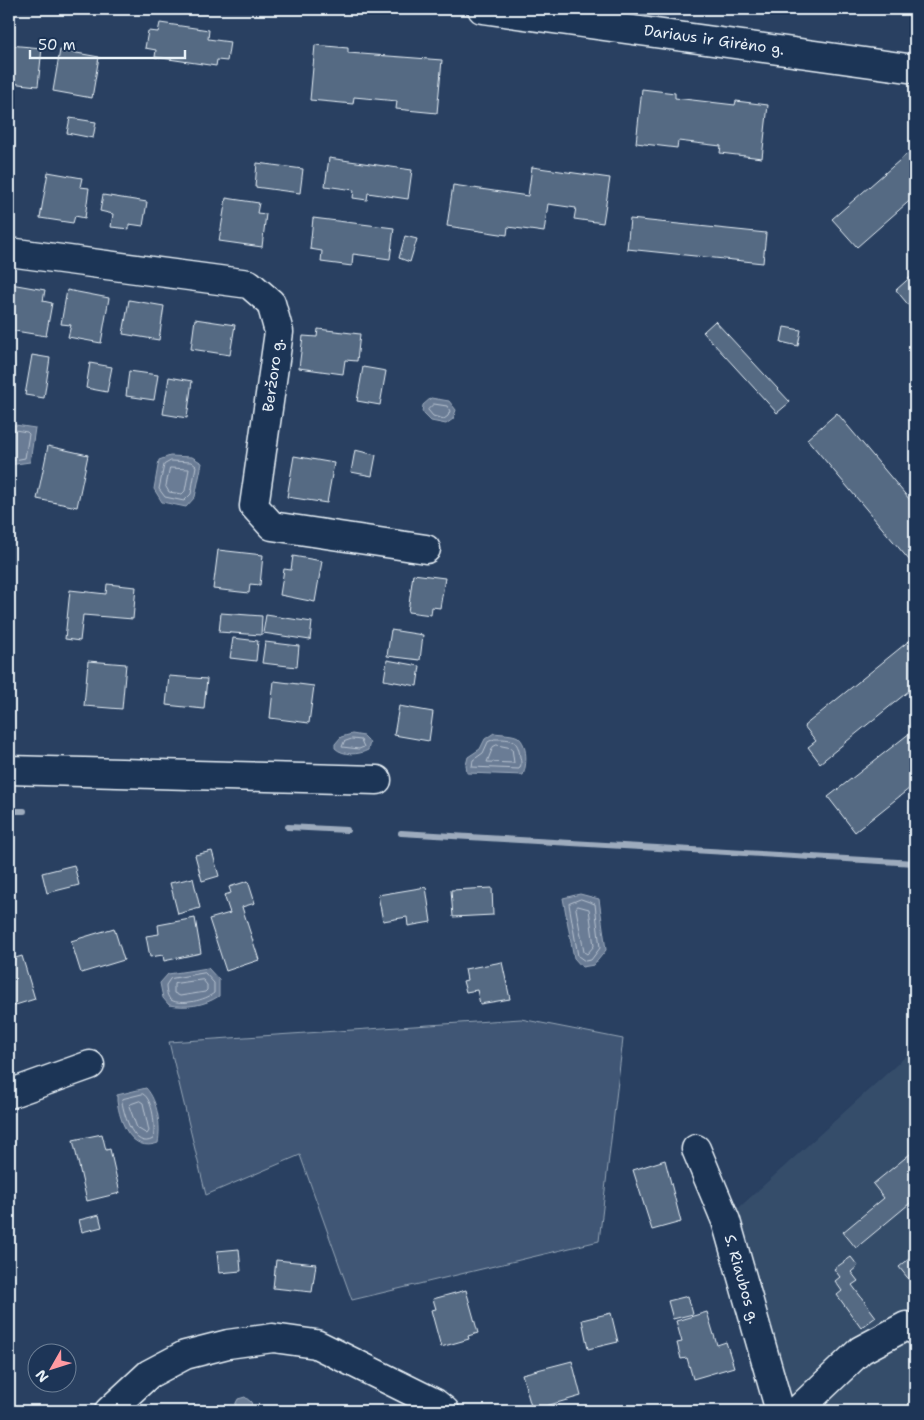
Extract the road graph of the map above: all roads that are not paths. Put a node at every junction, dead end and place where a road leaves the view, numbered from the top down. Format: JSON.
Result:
{"nodes":[{"id":1,"x":482,"y":9,"type":"edge"},
{"id":2,"x":915,"y":69,"type":"edge"},
{"id":3,"x":9,"y":252,"type":"edge"},
{"id":4,"x":426,"y":549,"type":"dead end"},
{"id":5,"x":9,"y":770,"type":"edge"},
{"id":6,"x":376,"y":780,"type":"dead end"},
{"id":7,"x":90,"y":1065,"type":"dead end"},
{"id":8,"x":9,"y":1094,"type":"edge"},
{"id":9,"x":696,"y":1149,"type":"dead end"},
{"id":10,"x":915,"y":1330,"type":"edge"},
{"id":11,"x":109,"y":1411,"type":"edge"},
{"id":12,"x":445,"y":1411,"type":"edge"},
{"id":13,"x":780,"y":1411,"type":"edge"},
{"id":14,"x":797,"y":1411,"type":"edge"}],
"edges":[{"from":1,"to":2,"type":"street","name":"Dariaus ir Girėno g."},
{"from":3,"to":4,"type":"street","name":"Beržoro g."},
{"from":5,"to":6,"type":"street"},
{"from":7,"to":8,"type":"street"},
{"from":9,"to":13,"type":"street","name":"S. Riaubos g."},
{"from":10,"to":14,"type":"street"},
{"from":11,"to":12,"type":"street"}]}
